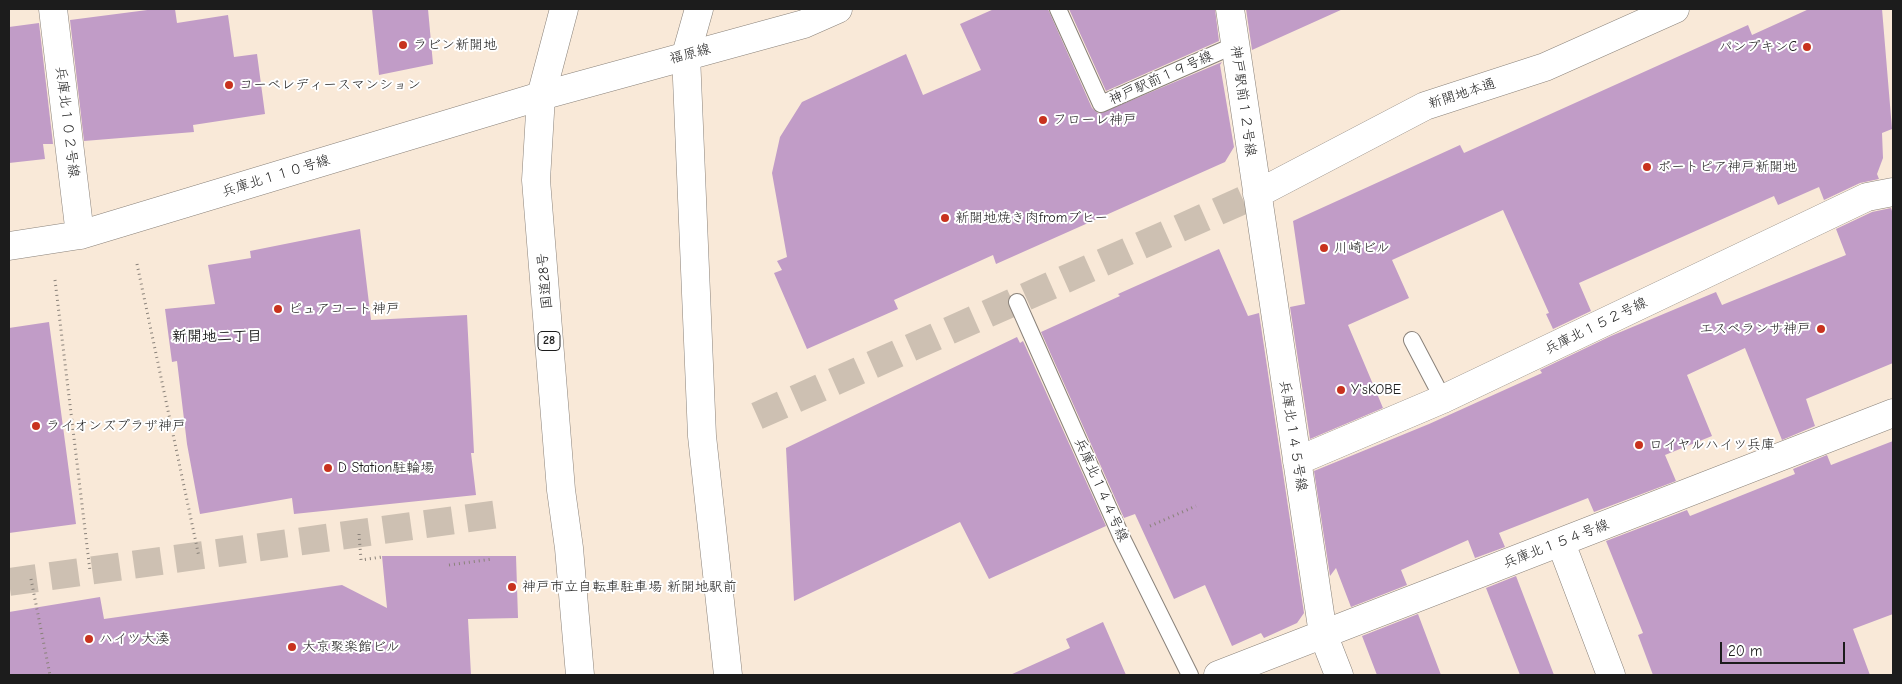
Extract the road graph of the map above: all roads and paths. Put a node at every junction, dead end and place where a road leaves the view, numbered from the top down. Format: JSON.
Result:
{"nodes":[{"id":1,"x":53,"y":9,"type":"edge"},
{"id":2,"x":564,"y":9,"type":"edge"},
{"id":3,"x":699,"y":9,"type":"edge"},
{"id":4,"x":838,"y":9,"type":"edge"},
{"id":5,"x":1058,"y":9,"type":"edge"},
{"id":6,"x":1230,"y":9,"type":"edge"},
{"id":7,"x":1675,"y":9,"type":"edge"},
{"id":8,"x":1235,"y":45,"type":"junction"},
{"id":9,"x":686,"y":55,"type":"junction"},
{"id":10,"x":541,"y":96,"type":"junction"},
{"id":11,"x":1893,"y":192,"type":"edge"},
{"id":12,"x":1257,"y":194,"type":"junction"},
{"id":13,"x":80,"y":235,"type":"junction"},
{"id":14,"x":9,"y":246,"type":"edge"},
{"id":15,"x":137,"y":264,"type":"dead end"},
{"id":16,"x":54,"y":280,"type":"dead end"},
{"id":17,"x":1017,"y":302,"type":"dead end"},
{"id":18,"x":1412,"y":340,"type":"dead end"},
{"id":19,"x":1443,"y":399,"type":"junction"},
{"id":20,"x":1893,"y":412,"type":"edge"},
{"id":21,"x":1297,"y":461,"type":"junction"},
{"id":22,"x":1196,"y":506,"type":"dead end"},
{"id":23,"x":359,"y":534,"type":"dead end"},
{"id":24,"x":1122,"y":538,"type":"junction"},
{"id":25,"x":1561,"y":542,"type":"junction"},
{"id":26,"x":200,"y":557,"type":"dead end"},
{"id":27,"x":382,"y":558,"type":"dead end"},
{"id":28,"x":494,"y":559,"type":"dead end"},
{"id":29,"x":449,"y":566,"type":"dead end"},
{"id":30,"x":90,"y":571,"type":"dead end"},
{"id":31,"x":31,"y":580,"type":"dead end"},
{"id":32,"x":1323,"y":634,"type":"junction"},
{"id":33,"x":50,"y":675,"type":"edge"},
{"id":34,"x":580,"y":675,"type":"edge"},
{"id":35,"x":728,"y":675,"type":"edge"},
{"id":36,"x":1190,"y":675,"type":"edge"},
{"id":37,"x":1218,"y":675,"type":"edge"},
{"id":38,"x":1339,"y":675,"type":"edge"},
{"id":39,"x":1611,"y":675,"type":"edge"}],
"edges":[{"from":1,"to":13,"type":"main road","name":"兵庫北１０２号線"},
{"from":2,"to":10,"type":"main road","name":"国道28号","number":"28"},
{"from":3,"to":9,"type":"main road"},
{"from":4,"to":9,"type":"main road","name":"福原線"},
{"from":5,"to":8,"type":"lane","name":"神戸駅前１９号線"},
{"from":6,"to":8,"type":"main road","name":"神戸駅前１２号線"},
{"from":7,"to":12,"type":"main road","name":"新開地本通"},
{"from":8,"to":12,"type":"main road","name":"神戸駅前１２号線"},
{"from":9,"to":10,"type":"main road","name":"福原線"},
{"from":9,"to":35,"type":"main road"},
{"from":10,"to":13,"type":"main road","name":"兵庫北１１０号線"},
{"from":10,"to":34,"type":"main road","name":"国道28号","number":"28"},
{"from":11,"to":19,"type":"main road","name":"兵庫北１５２号線"},
{"from":12,"to":21,"type":"main road","name":"兵庫北１４５号線"},
{"from":13,"to":14,"type":"main road","name":"兵庫北１１０号線"},
{"from":15,"to":26,"type":"path"},
{"from":16,"to":30,"type":"path"},
{"from":17,"to":24,"type":"lane","name":"兵庫北１４４号線"},
{"from":18,"to":19,"type":"lane"},
{"from":19,"to":21,"type":"main road","name":"兵庫北１５２号線"},
{"from":20,"to":25,"type":"main road","name":"兵庫北１５４号線"},
{"from":21,"to":32,"type":"main road","name":"兵庫北１４５号線"},
{"from":22,"to":24,"type":"path"},
{"from":23,"to":27,"type":"path"},
{"from":24,"to":36,"type":"lane","name":"兵庫北１４４号線"},
{"from":25,"to":32,"type":"main road","name":"兵庫北１５４号線"},
{"from":25,"to":39,"type":"main road"},
{"from":28,"to":29,"type":"path"},
{"from":31,"to":33,"type":"path"},
{"from":32,"to":37,"type":"main road","name":"兵庫北１５４号線"},
{"from":32,"to":38,"type":"main road","name":"兵庫北１４５号線"}]}
